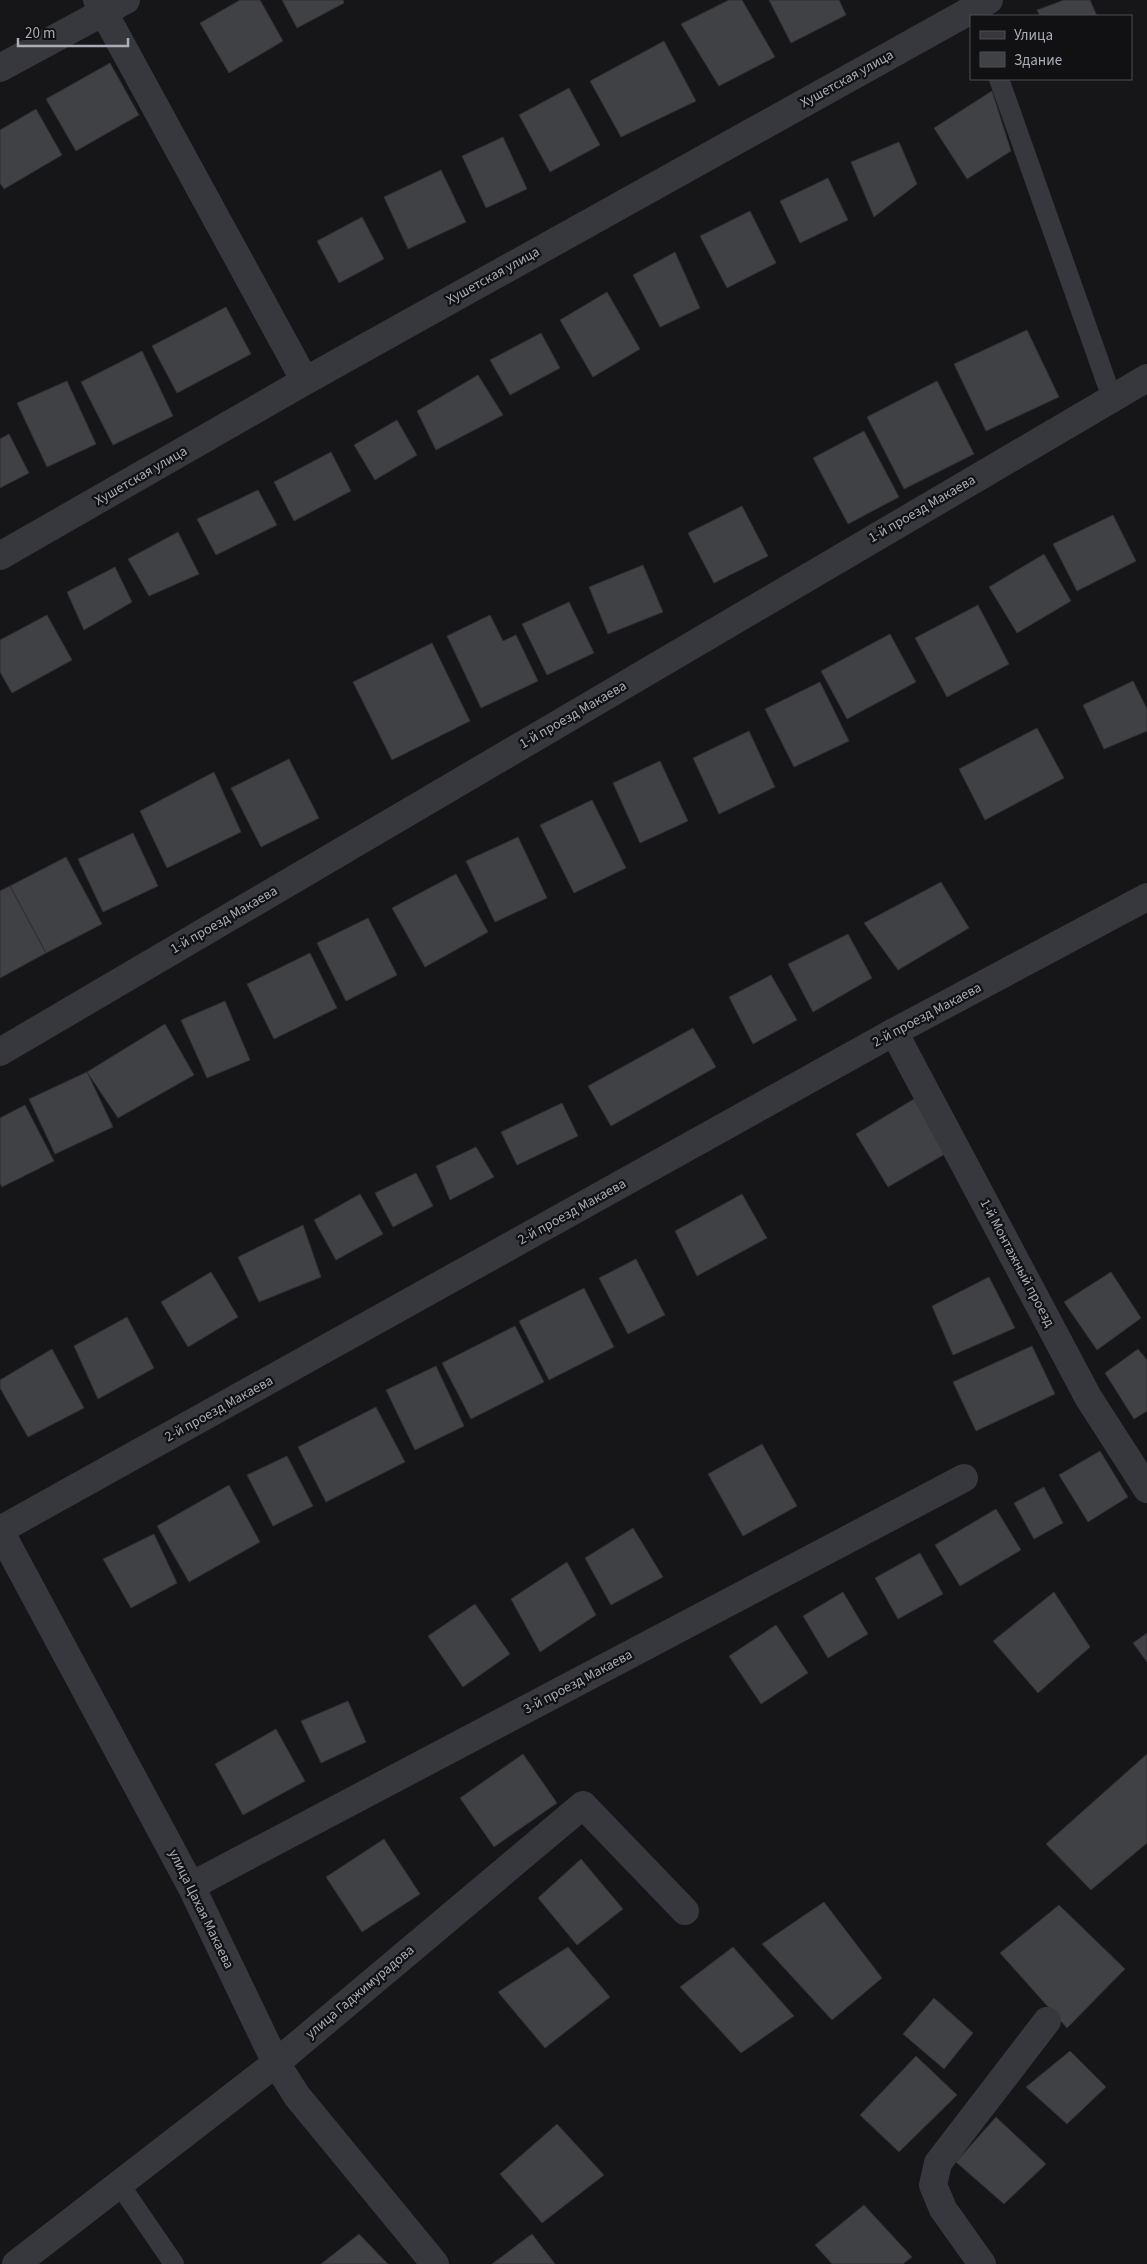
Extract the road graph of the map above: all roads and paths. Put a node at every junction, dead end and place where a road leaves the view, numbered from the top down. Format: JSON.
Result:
{"nodes":[{"id":1,"x":109,"y":4,"type":"edge"},
{"id":2,"x":980,"y":8,"type":"edge"},
{"id":3,"x":0,"y":68,"type":"edge"},
{"id":4,"x":1000,"y":80,"type":"edge"},
{"id":5,"x":1147,"y":378,"type":"edge"},
{"id":6,"x":305,"y":381,"type":"junction"},
{"id":7,"x":1112,"y":398,"type":"junction"},
{"id":8,"x":0,"y":556,"type":"edge"},
{"id":9,"x":1147,"y":897,"type":"edge"},
{"id":10,"x":894,"y":1032,"type":"junction"},
{"id":11,"x":0,"y":1052,"type":"edge"},
{"id":12,"x":964,"y":1478,"type":"dead end"},
{"id":13,"x":1147,"y":1489,"type":"edge"},
{"id":14,"x":0,"y":1531,"type":"edge"},
{"id":15,"x":191,"y":1886,"type":"junction"},
{"id":16,"x":685,"y":1911,"type":"dead end"},
{"id":17,"x":1047,"y":2021,"type":"dead end"},
{"id":18,"x":276,"y":2063,"type":"junction"},
{"id":19,"x":120,"y":2185,"type":"junction"},
{"id":20,"x":16,"y":2264,"type":"edge"},
{"id":21,"x":174,"y":2264,"type":"edge"},
{"id":22,"x":435,"y":2264,"type":"edge"},
{"id":23,"x":982,"y":2264,"type":"edge"}],
"edges":[{"from":1,"to":3,"type":"street"},
{"from":1,"to":6,"type":"street"},
{"from":2,"to":6,"type":"street","name":"Хушетская улица"},
{"from":4,"to":7,"type":"lane"},
{"from":5,"to":7,"type":"street","name":"1-й проезд Макаева"},
{"from":6,"to":8,"type":"street","name":"Хушетская улица"},
{"from":7,"to":11,"type":"street","name":"1-й проезд Макаева"},
{"from":9,"to":10,"type":"street","name":"2-й проезд Макаева"},
{"from":10,"to":13,"type":"street","name":"1-й Монтажный проезд"},
{"from":10,"to":14,"type":"street","name":"2-й проезд Макаева"},
{"from":12,"to":15,"type":"street","name":"3-й проезд Макаева"},
{"from":14,"to":15,"type":"street","name":"улица Цахая Макаева"},
{"from":15,"to":18,"type":"street","name":"улица Цахая Макаева"},
{"from":16,"to":18,"type":"street","name":"улица Гаджимурадова"},
{"from":17,"to":23,"type":"street"},
{"from":18,"to":19,"type":"street","name":"улица Гаджимурадова"},
{"from":18,"to":22,"type":"street","name":"улица Цахая Макаева"},
{"from":19,"to":20,"type":"street","name":"улица Гаджимурадова"},
{"from":19,"to":21,"type":"lane"}]}
